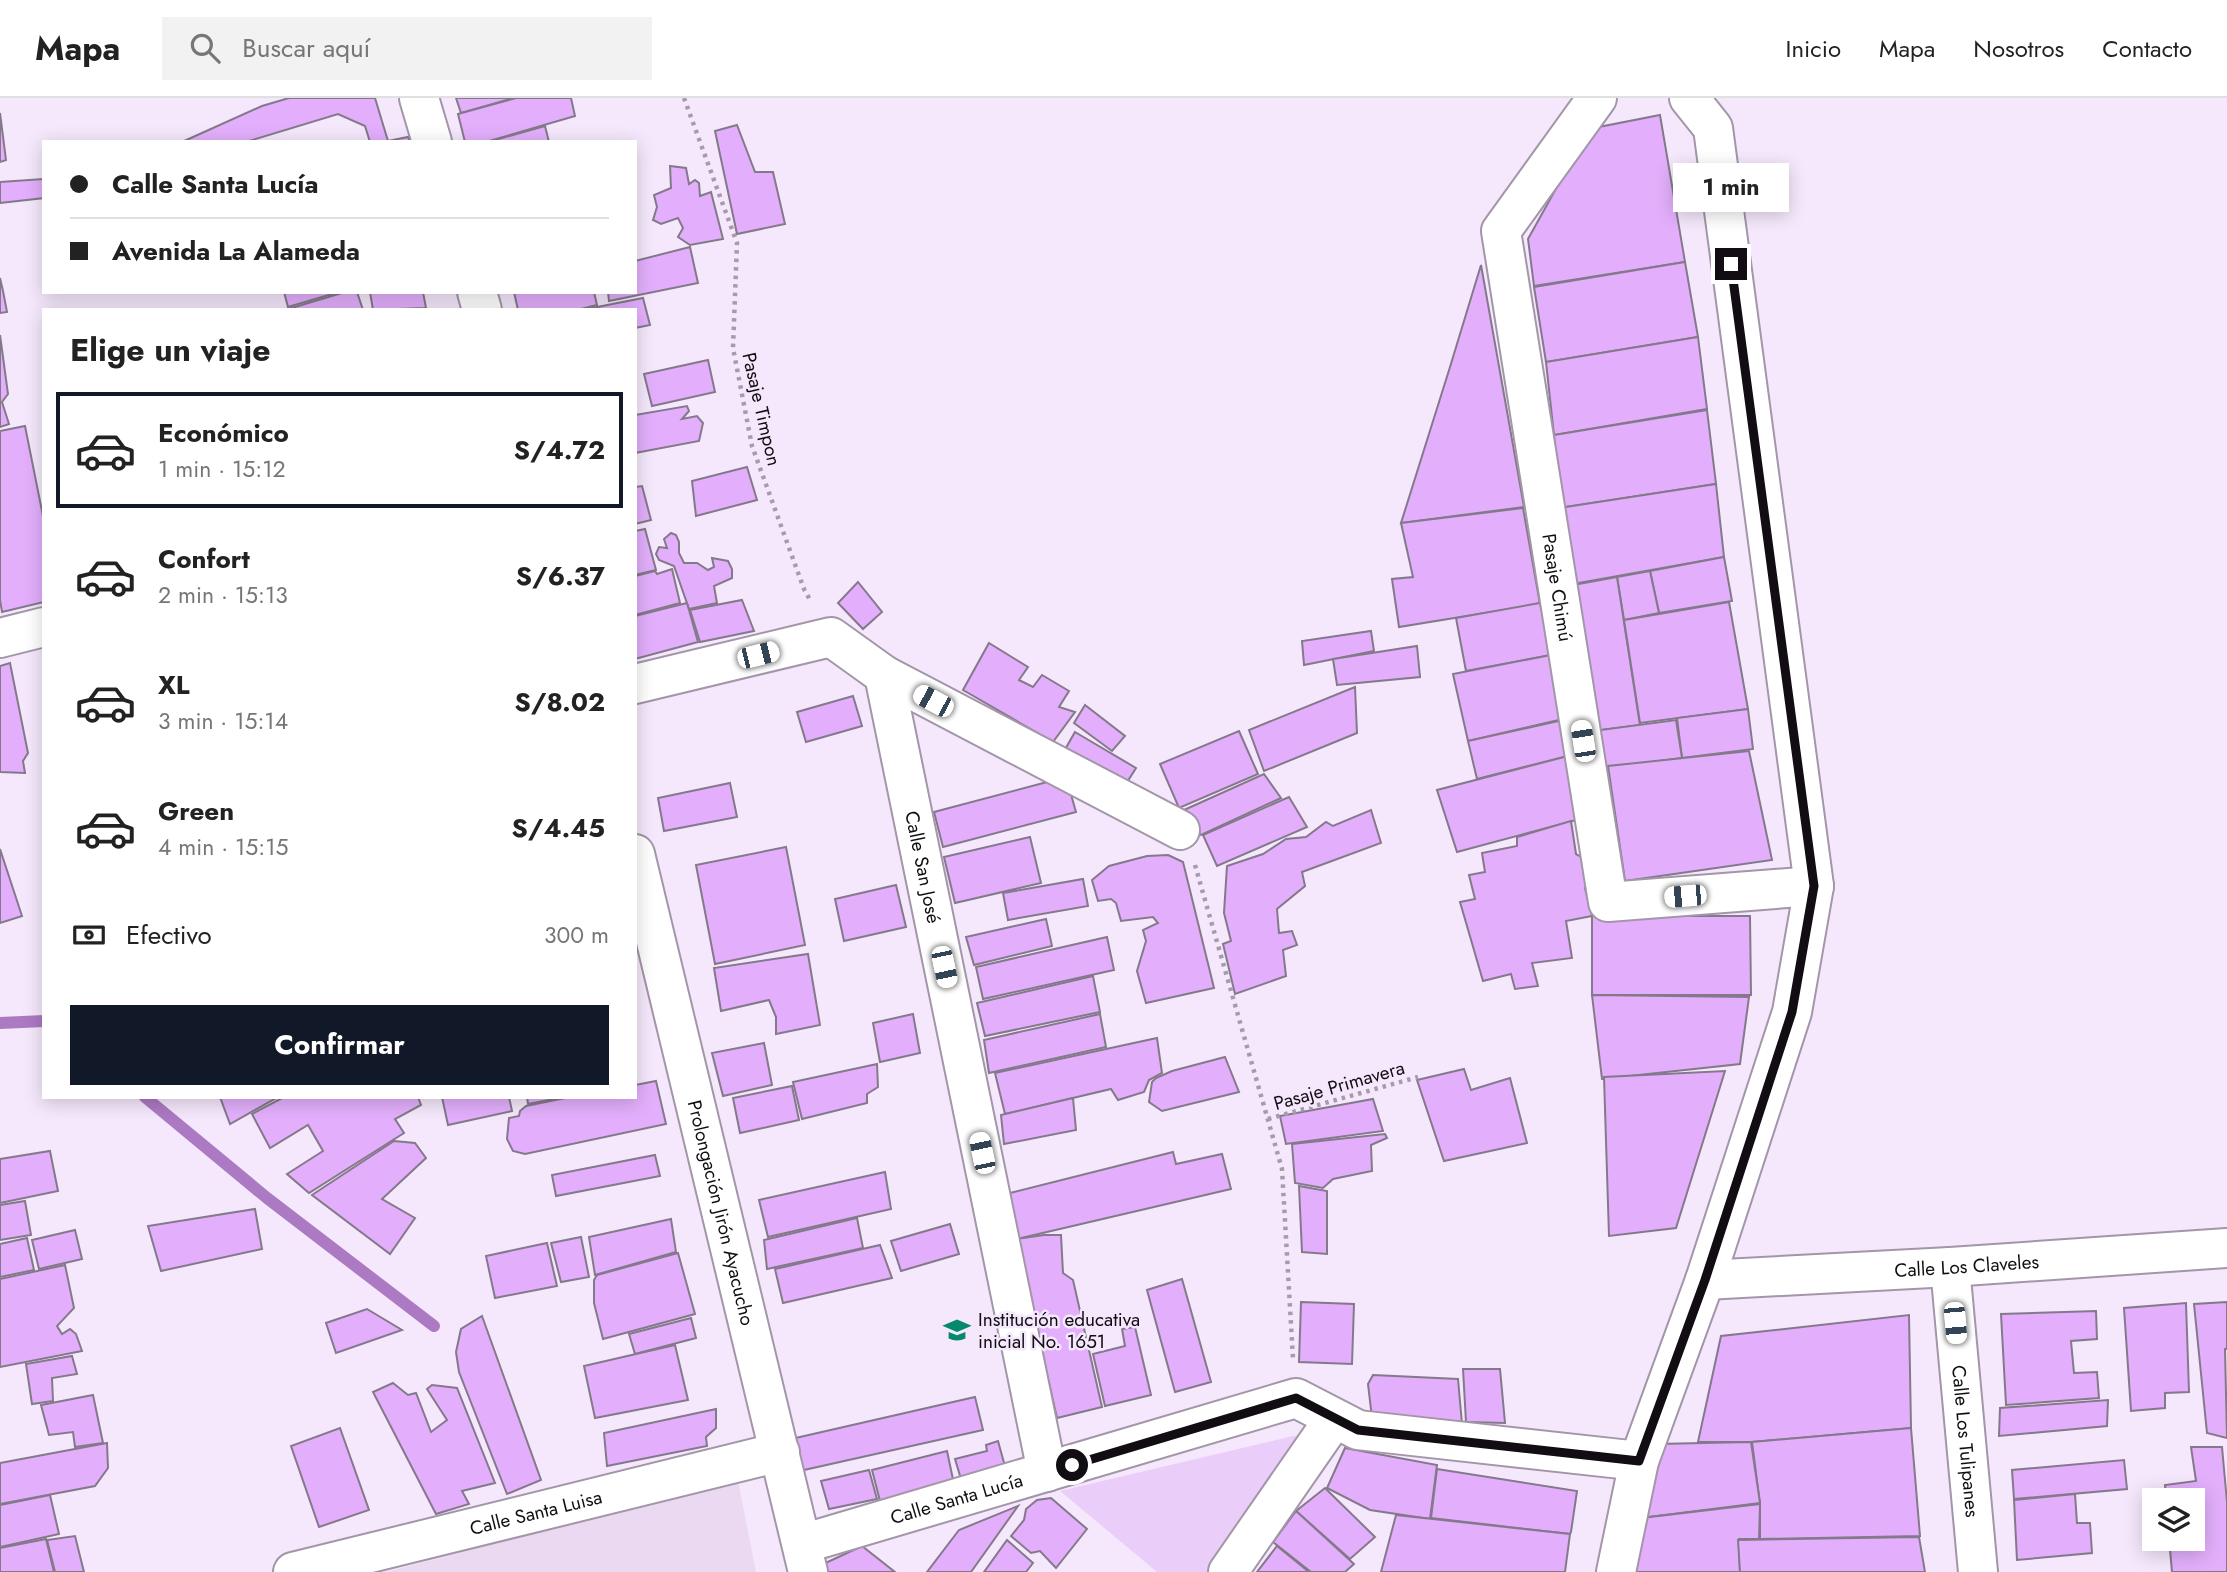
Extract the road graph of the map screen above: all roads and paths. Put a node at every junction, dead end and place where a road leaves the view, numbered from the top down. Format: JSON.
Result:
{"nodes":[{"id":1,"x":419,"y":98,"type":"edge"},
{"id":2,"x":684,"y":98,"type":"edge"},
{"id":3,"x":1597,"y":98,"type":"edge"},
{"id":4,"x":1689,"y":98,"type":"edge"},
{"id":5,"x":431,"y":140,"type":"edge"},
{"id":6,"x":42,"y":627,"type":"edge"},
{"id":7,"x":831,"y":637,"type":"junction"},
{"id":8,"x":0,"y":638,"type":"edge"},
{"id":9,"x":884,"y":675,"type":"junction"},
{"id":10,"x":637,"y":684,"type":"edge"},
{"id":11,"x":1180,"y":830,"type":"joint"},
{"id":12,"x":637,"y":862,"type":"edge"},
{"id":13,"x":1814,"y":886,"type":"junction"},
{"id":14,"x":1418,"y":1077,"type":"dead end"},
{"id":15,"x":1268,"y":1119,"type":"junction"},
{"id":16,"x":2227,"y":1248,"type":"edge"},
{"id":17,"x":1950,"y":1267,"type":"junction"},
{"id":18,"x":1705,"y":1280,"type":"junction"},
{"id":19,"x":1296,"y":1398,"type":"junction"},
{"id":20,"x":1334,"y":1419,"type":"junction"},
{"id":21,"x":780,"y":1452,"type":"junction"},
{"id":22,"x":1639,"y":1461,"type":"junction"},
{"id":23,"x":1047,"y":1472,"type":"junction"},
{"id":24,"x":805,"y":1558,"type":"edge"},
{"id":25,"x":293,"y":1572,"type":"edge"},
{"id":26,"x":1228,"y":1572,"type":"edge"},
{"id":27,"x":1616,"y":1572,"type":"edge"},
{"id":28,"x":1978,"y":1572,"type":"edge"}],
"edges":[{"from":1,"to":5,"type":"street"},
{"from":2,"to":7,"type":"path","name":"Pasaje Timpon"},
{"from":3,"to":13,"type":"street","name":"Pasaje Chimú"},
{"from":4,"to":13,"type":"street"},
{"from":6,"to":8,"type":"street"},
{"from":7,"to":9,"type":"street"},
{"from":7,"to":10,"type":"street"},
{"from":9,"to":11,"type":"street"},
{"from":9,"to":23,"type":"street","name":"Calle San José"},
{"from":11,"to":15,"type":"path"},
{"from":12,"to":21,"type":"street","name":"Prolongación Jirón Ayacucho"},
{"from":13,"to":18,"type":"street"},
{"from":14,"to":15,"type":"path","name":"Pasaje Primavera"},
{"from":15,"to":19,"type":"path"},
{"from":16,"to":17,"type":"street","name":"Calle Los Claveles"},
{"from":17,"to":18,"type":"street","name":"Calle Los Claveles"},
{"from":17,"to":28,"type":"street","name":"Calle Los Tulipanes"},
{"from":18,"to":22,"type":"street"},
{"from":19,"to":20,"type":"street"},
{"from":19,"to":23,"type":"street","name":"Calle Santa Lucía"},
{"from":20,"to":22,"type":"street"},
{"from":20,"to":26,"type":"street"},
{"from":21,"to":24,"type":"street","name":"Prolongación Jirón Ayacucho"},
{"from":21,"to":25,"type":"street","name":"Calle Santa Luisa"},
{"from":22,"to":27,"type":"street"},
{"from":23,"to":24,"type":"street","name":"Calle Santa Lucía"}]}
